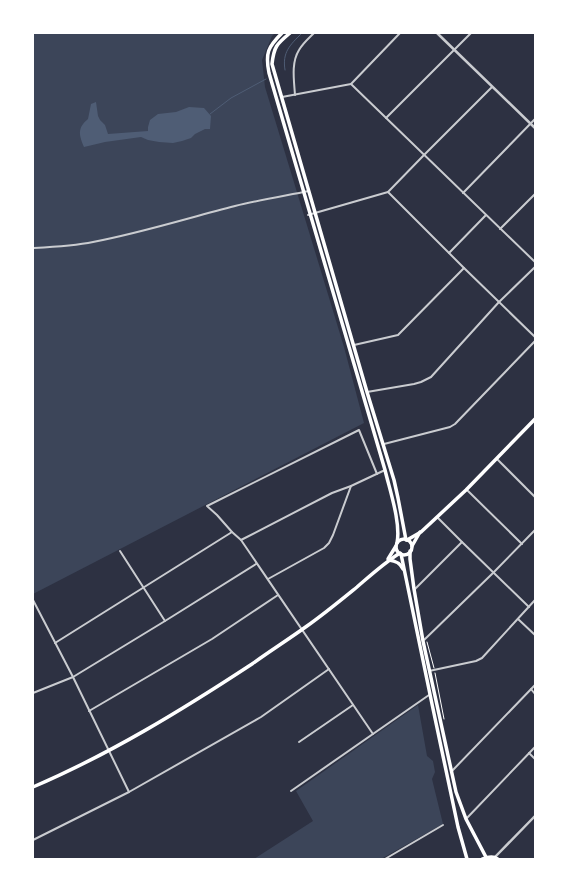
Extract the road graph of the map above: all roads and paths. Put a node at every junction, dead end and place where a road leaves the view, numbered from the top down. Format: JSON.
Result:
{"nodes":[{"id":1,"x":282,"y":33,"type":"edge"},
{"id":2,"x":290,"y":33,"type":"edge"},
{"id":3,"x":314,"y":33,"type":"edge"},
{"id":4,"x":400,"y":33,"type":"edge"},
{"id":5,"x":437,"y":33,"type":"edge"},
{"id":6,"x":471,"y":33,"type":"edge"},
{"id":7,"x":454,"y":50,"type":"junction"},
{"id":8,"x":351,"y":84,"type":"junction"},
{"id":9,"x":492,"y":87,"type":"junction"},
{"id":10,"x":295,"y":95,"type":"junction"},
{"id":11,"x":281,"y":97,"type":"junction"},
{"id":12,"x":386,"y":118,"type":"junction"},
{"id":13,"x":535,"y":119,"type":"edge"},
{"id":14,"x":530,"y":124,"type":"junction"},
{"id":15,"x":535,"y":128,"type":"edge"},
{"id":16,"x":424,"y":155,"type":"junction"},
{"id":17,"x":309,"y":191,"type":"junction"},
{"id":18,"x":304,"y":192,"type":"junction"},
{"id":19,"x":388,"y":192,"type":"junction"},
{"id":20,"x":463,"y":193,"type":"junction"},
{"id":21,"x":535,"y":194,"type":"edge"},
{"id":22,"x":315,"y":213,"type":"junction"},
{"id":23,"x":309,"y":214,"type":"junction"},
{"id":24,"x":486,"y":214,"type":"junction"},
{"id":25,"x":500,"y":229,"type":"junction"},
{"id":26,"x":33,"y":248,"type":"edge"},
{"id":27,"x":449,"y":253,"type":"junction"},
{"id":28,"x":535,"y":262,"type":"edge"},
{"id":29,"x":535,"y":267,"type":"edge"},
{"id":30,"x":464,"y":268,"type":"junction"},
{"id":31,"x":499,"y":302,"type":"junction"},
{"id":32,"x":535,"y":337,"type":"edge"},
{"id":33,"x":535,"y":341,"type":"edge"},
{"id":34,"x":354,"y":345,"type":"junction"},
{"id":35,"x":357,"y":358,"type":"junction"},
{"id":36,"x":352,"y":360,"type":"junction"},
{"id":37,"x":367,"y":392,"type":"junction"},
{"id":38,"x":535,"y":419,"type":"edge"},
{"id":39,"x":383,"y":444,"type":"junction"},
{"id":40,"x":497,"y":459,"type":"junction"},
{"id":41,"x":385,"y":470,"type":"junction"},
{"id":42,"x":377,"y":474,"type":"junction"},
{"id":43,"x":351,"y":486,"type":"junction"},
{"id":44,"x":466,"y":490,"type":"junction"},
{"id":45,"x":535,"y":497,"type":"edge"},
{"id":46,"x":437,"y":517,"type":"junction"},
{"id":47,"x":535,"y":530,"type":"edge"},
{"id":48,"x":232,"y":532,"type":"junction"},
{"id":49,"x":421,"y":532,"type":"junction"},
{"id":50,"x":241,"y":540,"type":"junction"},
{"id":51,"x":407,"y":540,"type":"junction"},
{"id":52,"x":462,"y":542,"type":"junction"},
{"id":53,"x":397,"y":544,"type":"junction"},
{"id":54,"x":522,"y":544,"type":"junction"},
{"id":55,"x":411,"y":549,"type":"junction"},
{"id":56,"x":120,"y":551,"type":"dead end"},
{"id":57,"x":400,"y":554,"type":"junction"},
{"id":58,"x":388,"y":560,"type":"junction"},
{"id":59,"x":257,"y":563,"type":"junction"},
{"id":60,"x":493,"y":573,"type":"junction"},
{"id":61,"x":406,"y":575,"type":"junction"},
{"id":62,"x":268,"y":579,"type":"junction"},
{"id":63,"x":143,"y":587,"type":"junction"},
{"id":64,"x":414,"y":589,"type":"junction"},
{"id":65,"x":278,"y":595,"type":"junction"},
{"id":66,"x":33,"y":600,"type":"edge"},
{"id":67,"x":535,"y":600,"type":"edge"},
{"id":68,"x":528,"y":607,"type":"junction"},
{"id":69,"x":518,"y":619,"type":"junction"},
{"id":70,"x":165,"y":621,"type":"junction"},
{"id":71,"x":302,"y":630,"type":"junction"},
{"id":72,"x":535,"y":635,"type":"edge"},
{"id":73,"x":425,"y":640,"type":"junction"},
{"id":74,"x":55,"y":643,"type":"junction"},
{"id":75,"x":329,"y":669,"type":"junction"},
{"id":76,"x":434,"y":670,"type":"junction"},
{"id":77,"x":429,"y":671,"type":"junction"},
{"id":78,"x":73,"y":677,"type":"junction"},
{"id":79,"x":535,"y":685,"type":"edge"},
{"id":80,"x":530,"y":689,"type":"junction"},
{"id":81,"x":33,"y":693,"type":"edge"},
{"id":82,"x":430,"y":694,"type":"junction"},
{"id":83,"x":535,"y":694,"type":"edge"},
{"id":84,"x":353,"y":705,"type":"junction"},
{"id":85,"x":89,"y":711,"type":"junction"},
{"id":86,"x":445,"y":723,"type":"dead end"},
{"id":87,"x":373,"y":734,"type":"junction"},
{"id":88,"x":299,"y":742,"type":"dead end"},
{"id":89,"x":535,"y":746,"type":"edge"},
{"id":90,"x":109,"y":751,"type":"junction"},
{"id":91,"x":529,"y":753,"type":"junction"},
{"id":92,"x":535,"y":759,"type":"edge"},
{"id":93,"x":451,"y":772,"type":"junction"},
{"id":94,"x":33,"y":787,"type":"edge"},
{"id":95,"x":291,"y":791,"type":"dead end"},
{"id":96,"x":129,"y":792,"type":"junction"},
{"id":97,"x":535,"y":816,"type":"edge"},
{"id":98,"x":466,"y":819,"type":"junction"},
{"id":99,"x":443,"y":825,"type":"dead end"},
{"id":100,"x":33,"y":840,"type":"edge"},
{"id":101,"x":485,"y":858,"type":"edge"},
{"id":102,"x":497,"y":858,"type":"edge"},
{"id":103,"x":385,"y":859,"type":"edge"},
{"id":104,"x":467,"y":859,"type":"edge"}],
"edges":[{"from":1,"to":18,"type":"main road"},
{"from":2,"to":11,"type":"main road"},
{"from":3,"to":10,"type":"street"},
{"from":4,"to":8,"type":"street"},
{"from":5,"to":7,"type":"street"},
{"from":6,"to":7,"type":"street"},
{"from":7,"to":9,"type":"street"},
{"from":7,"to":12,"type":"street"},
{"from":8,"to":10,"type":"street"},
{"from":8,"to":12,"type":"street"},
{"from":9,"to":14,"type":"street"},
{"from":9,"to":16,"type":"street"},
{"from":10,"to":11,"type":"street"},
{"from":11,"to":17,"type":"main road"},
{"from":12,"to":16,"type":"street"},
{"from":13,"to":14,"type":"street"},
{"from":14,"to":15,"type":"street"},
{"from":14,"to":20,"type":"street"},
{"from":16,"to":19,"type":"street"},
{"from":16,"to":20,"type":"street"},
{"from":17,"to":18,"type":"street"},
{"from":17,"to":22,"type":"main road"},
{"from":18,"to":23,"type":"main road"},
{"from":18,"to":26,"type":"street"},
{"from":19,"to":22,"type":"street"},
{"from":19,"to":27,"type":"street"},
{"from":20,"to":24,"type":"street"},
{"from":21,"to":25,"type":"street"},
{"from":22,"to":23,"type":"street"},
{"from":22,"to":34,"type":"main road"},
{"from":23,"to":36,"type":"main road"},
{"from":24,"to":25,"type":"street"},
{"from":24,"to":27,"type":"street"},
{"from":25,"to":28,"type":"street"},
{"from":27,"to":30,"type":"street"},
{"from":29,"to":31,"type":"street"},
{"from":30,"to":31,"type":"street"},
{"from":30,"to":34,"type":"street"},
{"from":31,"to":32,"type":"street"},
{"from":31,"to":37,"type":"street"},
{"from":33,"to":39,"type":"street"},
{"from":34,"to":35,"type":"main road"},
{"from":35,"to":36,"type":"main road"},
{"from":35,"to":37,"type":"main road"},
{"from":36,"to":41,"type":"main road"},
{"from":37,"to":39,"type":"main road"},
{"from":38,"to":40,"type":"main road"},
{"from":39,"to":51,"type":"main road"},
{"from":40,"to":44,"type":"main road"},
{"from":40,"to":45,"type":"street"},
{"from":41,"to":42,"type":"street"},
{"from":41,"to":53,"type":"main road"},
{"from":42,"to":43,"type":"street"},
{"from":42,"to":48,"type":"street"},
{"from":43,"to":50,"type":"street"},
{"from":43,"to":62,"type":"street"},
{"from":44,"to":46,"type":"main road"},
{"from":44,"to":54,"type":"street"},
{"from":46,"to":49,"type":"main road"},
{"from":46,"to":52,"type":"street"},
{"from":47,"to":54,"type":"street"},
{"from":48,"to":50,"type":"street"},
{"from":48,"to":63,"type":"street"},
{"from":49,"to":51,"type":"main road"},
{"from":49,"to":55,"type":"main road"},
{"from":50,"to":59,"type":"street"},
{"from":51,"to":53,"type":"main road"},
{"from":51,"to":55,"type":"main road"},
{"from":52,"to":60,"type":"street"},
{"from":52,"to":64,"type":"street"},
{"from":53,"to":57,"type":"main road"},
{"from":53,"to":58,"type":"main road"},
{"from":54,"to":60,"type":"street"},
{"from":55,"to":57,"type":"main road"},
{"from":55,"to":64,"type":"main road"},
{"from":56,"to":63,"type":"street"},
{"from":57,"to":58,"type":"main road"},
{"from":57,"to":61,"type":"main road"},
{"from":58,"to":61,"type":"main road"},
{"from":58,"to":71,"type":"main road"},
{"from":59,"to":62,"type":"street"},
{"from":59,"to":70,"type":"street"},
{"from":60,"to":68,"type":"street"},
{"from":60,"to":73,"type":"street"},
{"from":61,"to":82,"type":"main road"},
{"from":62,"to":65,"type":"street"},
{"from":63,"to":70,"type":"street"},
{"from":63,"to":74,"type":"street"},
{"from":64,"to":73,"type":"main road"},
{"from":65,"to":71,"type":"street"},
{"from":65,"to":85,"type":"street"},
{"from":66,"to":74,"type":"street"},
{"from":67,"to":68,"type":"street"},
{"from":68,"to":69,"type":"street"},
{"from":69,"to":72,"type":"street"},
{"from":69,"to":76,"type":"street"},
{"from":70,"to":78,"type":"street"},
{"from":71,"to":75,"type":"street"},
{"from":71,"to":90,"type":"main road"},
{"from":73,"to":76,"type":"path"},
{"from":73,"to":77,"type":"main road"},
{"from":74,"to":78,"type":"street"},
{"from":75,"to":84,"type":"street"},
{"from":75,"to":96,"type":"street"},
{"from":76,"to":77,"type":"street"},
{"from":76,"to":86,"type":"path"},
{"from":77,"to":93,"type":"main road"},
{"from":78,"to":81,"type":"street"},
{"from":78,"to":85,"type":"street"},
{"from":79,"to":80,"type":"street"},
{"from":80,"to":83,"type":"street"},
{"from":80,"to":93,"type":"street"},
{"from":82,"to":87,"type":"street"},
{"from":82,"to":104,"type":"main road"},
{"from":84,"to":87,"type":"street"},
{"from":84,"to":88,"type":"street"},
{"from":85,"to":90,"type":"street"},
{"from":87,"to":95,"type":"street"},
{"from":89,"to":91,"type":"street"},
{"from":90,"to":94,"type":"main road"},
{"from":90,"to":96,"type":"street"},
{"from":91,"to":92,"type":"street"},
{"from":91,"to":98,"type":"street"},
{"from":93,"to":98,"type":"main road"},
{"from":96,"to":100,"type":"street"},
{"from":97,"to":102,"type":"street"},
{"from":98,"to":101,"type":"main road"},
{"from":99,"to":103,"type":"street"},
{"from":101,"to":102,"type":"main road"}]}
